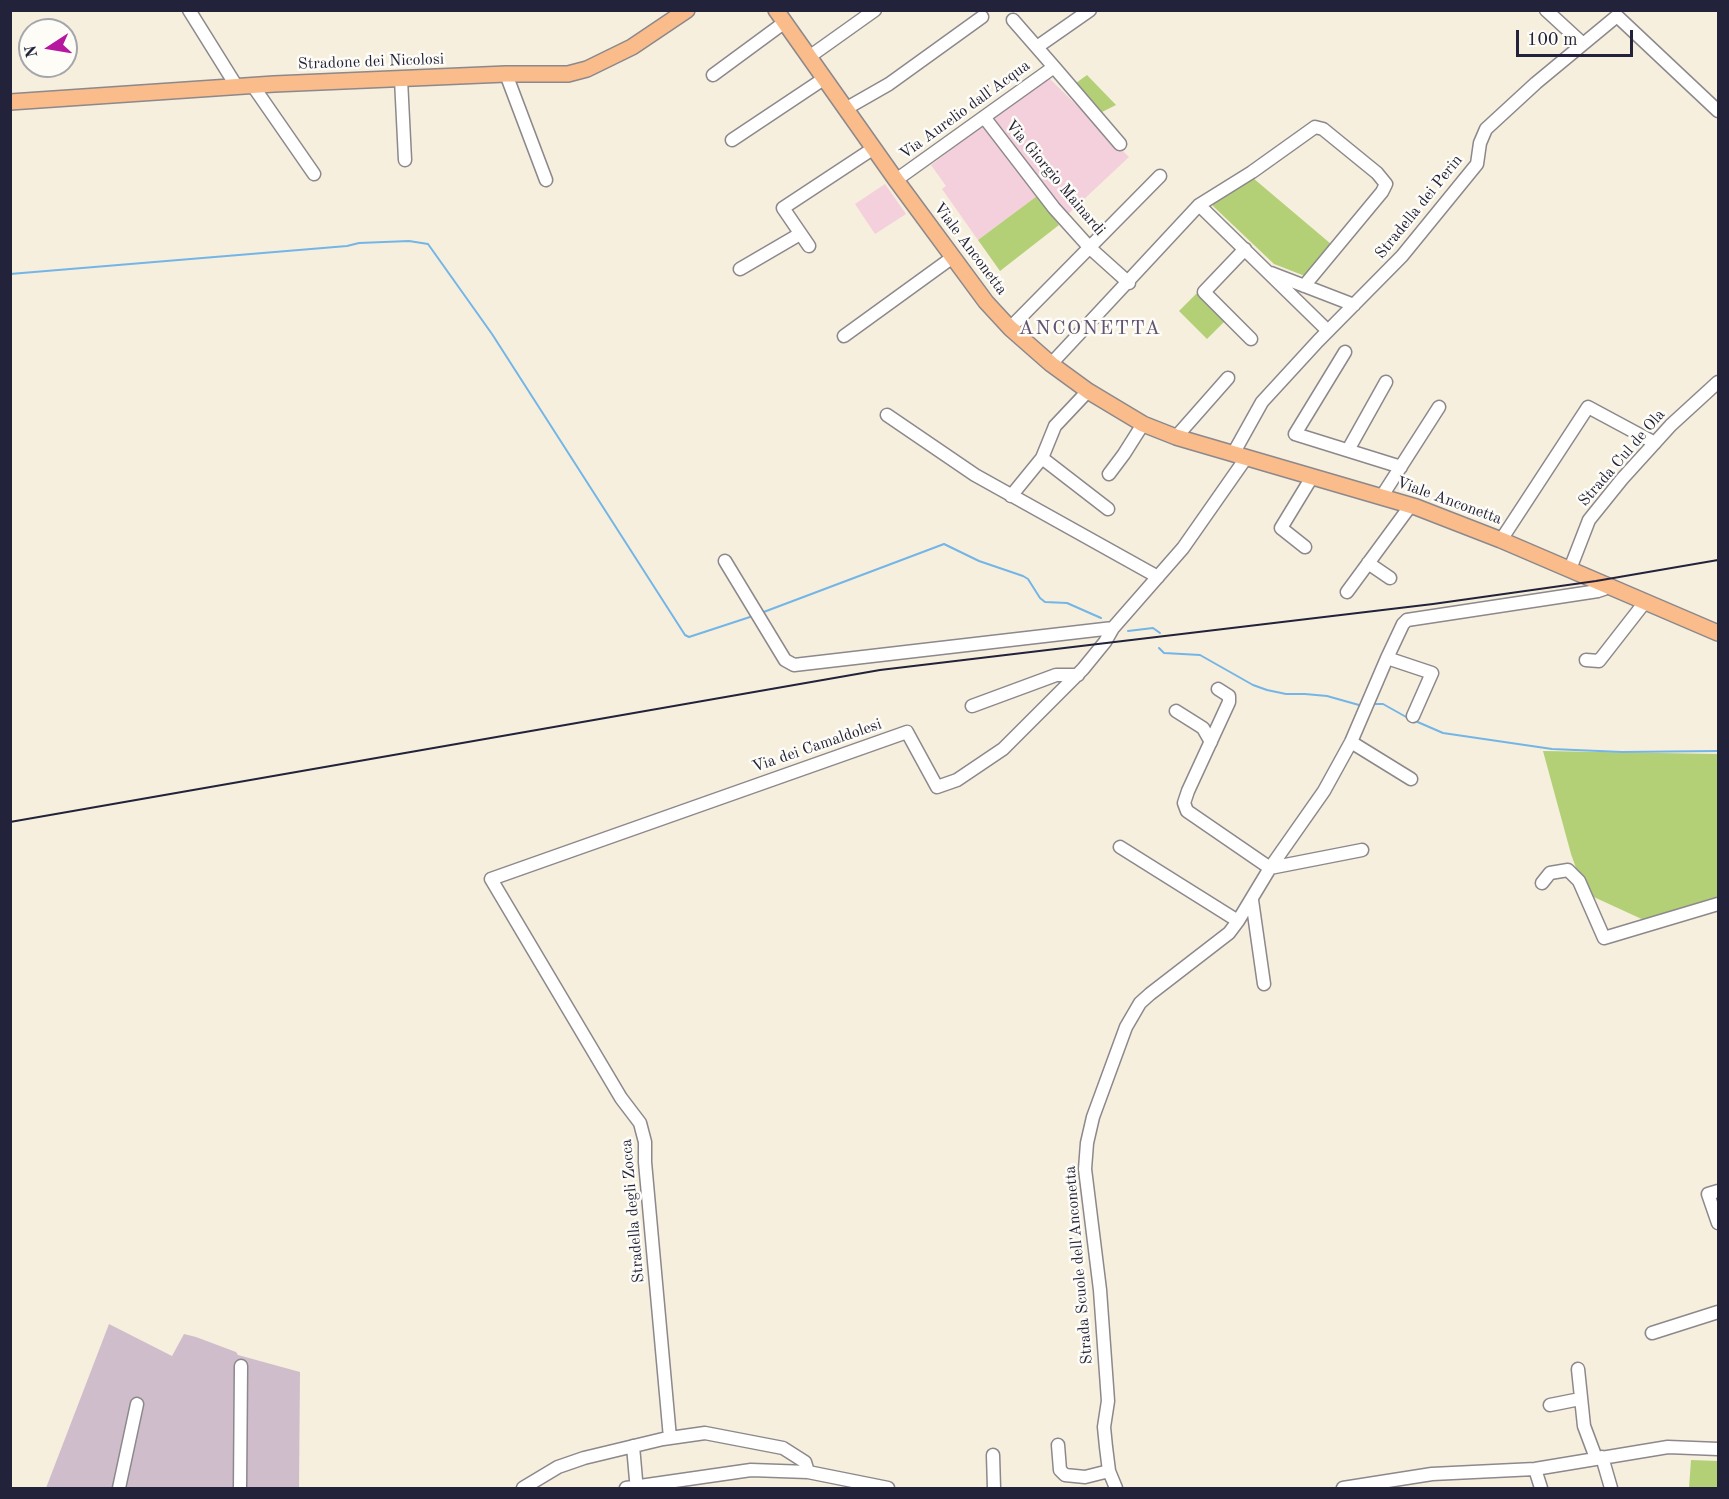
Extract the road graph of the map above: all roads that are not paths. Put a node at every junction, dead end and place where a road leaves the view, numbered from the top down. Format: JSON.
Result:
{"nodes":[{"id":1,"x":189,"y":10,"type":"edge"},
{"id":2,"x":687,"y":10,"type":"edge"},
{"id":3,"x":876,"y":10,"type":"edge"},
{"id":4,"x":1090,"y":10,"type":"edge"},
{"id":5,"x":1546,"y":10,"type":"edge"},
{"id":6,"x":781,"y":16,"type":"edge"},
{"id":7,"x":982,"y":16,"type":"dead end"},
{"id":8,"x":1012,"y":20,"type":"dead end"},
{"id":9,"x":1583,"y":44,"type":"junction"},
{"id":10,"x":1037,"y":47,"type":"junction"},
{"id":11,"x":809,"y":57,"type":"junction"},
{"id":12,"x":1054,"y":67,"type":"junction"},
{"id":13,"x":506,"y":74,"type":"junction"},
{"id":14,"x":713,"y":75,"type":"dead end"},
{"id":15,"x":825,"y":78,"type":"junction"},
{"id":16,"x":401,"y":79,"type":"junction"},
{"id":17,"x":245,"y":86,"type":"junction"},
{"id":18,"x":10,"y":102,"type":"edge"},
{"id":19,"x":847,"y":108,"type":"junction"},
{"id":20,"x":1719,"y":111,"type":"edge"},
{"id":21,"x":984,"y":117,"type":"junction"},
{"id":22,"x":732,"y":140,"type":"dead end"},
{"id":23,"x":1120,"y":144,"type":"dead end"},
{"id":24,"x":874,"y":148,"type":"junction"},
{"id":25,"x":405,"y":160,"type":"dead end"},
{"id":26,"x":314,"y":174,"type":"dead end"},
{"id":27,"x":1160,"y":176,"type":"dead end"},
{"id":28,"x":546,"y":180,"type":"dead end"},
{"id":29,"x":896,"y":180,"type":"junction"},
{"id":30,"x":1199,"y":205,"type":"junction"},
{"id":31,"x":800,"y":234,"type":"junction"},
{"id":32,"x":809,"y":246,"type":"dead end"},
{"id":33,"x":1090,"y":248,"type":"junction"},
{"id":34,"x":1245,"y":249,"type":"junction"},
{"id":35,"x":953,"y":257,"type":"junction"},
{"id":36,"x":740,"y":269,"type":"dead end"},
{"id":37,"x":1267,"y":271,"type":"junction"},
{"id":38,"x":1129,"y":283,"type":"junction"},
{"id":39,"x":1304,"y":286,"type":"junction"},
{"id":40,"x":1354,"y":305,"type":"junction"},
{"id":41,"x":1010,"y":328,"type":"junction"},
{"id":42,"x":1328,"y":331,"type":"junction"},
{"id":43,"x":844,"y":336,"type":"dead end"},
{"id":44,"x":1251,"y":339,"type":"dead end"},
{"id":45,"x":1345,"y":352,"type":"dead end"},
{"id":46,"x":1051,"y":364,"type":"junction"},
{"id":47,"x":1228,"y":378,"type":"dead end"},
{"id":48,"x":1386,"y":382,"type":"dead end"},
{"id":49,"x":1719,"y":382,"type":"edge"},
{"id":50,"x":1088,"y":391,"type":"junction"},
{"id":51,"x":1438,"y":407,"type":"dead end"},
{"id":52,"x":887,"y":415,"type":"dead end"},
{"id":53,"x":1143,"y":424,"type":"junction"},
{"id":54,"x":1176,"y":437,"type":"junction"},
{"id":55,"x":1655,"y":443,"type":"junction"},
{"id":56,"x":1348,"y":450,"type":"junction"},
{"id":57,"x":1240,"y":456,"type":"junction"},
{"id":58,"x":1042,"y":458,"type":"junction"},
{"id":59,"x":1401,"y":467,"type":"junction"},
{"id":60,"x":1109,"y":474,"type":"dead end"},
{"id":61,"x":1312,"y":477,"type":"junction"},
{"id":62,"x":1011,"y":496,"type":"junction"},
{"id":63,"x":1382,"y":496,"type":"junction"},
{"id":64,"x":1411,"y":505,"type":"junction"},
{"id":65,"x":1108,"y":509,"type":"dead end"},
{"id":66,"x":1501,"y":540,"type":"junction"},
{"id":67,"x":1305,"y":548,"type":"dead end"},
{"id":68,"x":725,"y":561,"type":"dead end"},
{"id":69,"x":1368,"y":563,"type":"junction"},
{"id":70,"x":1570,"y":569,"type":"junction"},
{"id":71,"x":1158,"y":577,"type":"junction"},
{"id":72,"x":1390,"y":578,"type":"dead end"},
{"id":73,"x":1606,"y":585,"type":"junction"},
{"id":74,"x":1347,"y":592,"type":"dead end"},
{"id":75,"x":1645,"y":602,"type":"junction"},
{"id":76,"x":1113,"y":628,"type":"junction"},
{"id":77,"x":1719,"y":633,"type":"edge"},
{"id":78,"x":1387,"y":658,"type":"junction"},
{"id":79,"x":1586,"y":660,"type":"dead end"},
{"id":80,"x":1078,"y":675,"type":"junction"},
{"id":81,"x":1218,"y":689,"type":"dead end"},
{"id":82,"x":972,"y":706,"type":"dead end"},
{"id":83,"x":1176,"y":711,"type":"dead end"},
{"id":84,"x":1413,"y":716,"type":"dead end"},
{"id":85,"x":1210,"y":742,"type":"junction"},
{"id":86,"x":1351,"y":742,"type":"junction"},
{"id":87,"x":1412,"y":779,"type":"dead end"},
{"id":88,"x":1120,"y":847,"type":"dead end"},
{"id":89,"x":1362,"y":850,"type":"dead end"},
{"id":90,"x":1270,"y":868,"type":"junction"},
{"id":91,"x":491,"y":879,"type":"joint"},
{"id":92,"x":1542,"y":883,"type":"dead end"},
{"id":93,"x":1252,"y":900,"type":"junction"},
{"id":94,"x":1719,"y":904,"type":"edge"},
{"id":95,"x":1238,"y":921,"type":"junction"},
{"id":96,"x":1264,"y":984,"type":"dead end"},
{"id":97,"x":1719,"y":1191,"type":"edge"},
{"id":98,"x":1719,"y":1223,"type":"edge"},
{"id":99,"x":1719,"y":1312,"type":"edge"},
{"id":100,"x":1652,"y":1333,"type":"dead end"},
{"id":101,"x":241,"y":1366,"type":"dead end"},
{"id":102,"x":1578,"y":1369,"type":"dead end"},
{"id":103,"x":1580,"y":1399,"type":"junction"},
{"id":104,"x":137,"y":1404,"type":"dead end"},
{"id":105,"x":1550,"y":1405,"type":"dead end"},
{"id":106,"x":670,"y":1438,"type":"junction"},
{"id":107,"x":1058,"y":1445,"type":"dead end"},
{"id":108,"x":633,"y":1446,"type":"junction"},
{"id":109,"x":1719,"y":1449,"type":"edge"},
{"id":110,"x":993,"y":1455,"type":"dead end"},
{"id":111,"x":1599,"y":1458,"type":"junction"},
{"id":112,"x":1536,"y":1469,"type":"junction"},
{"id":113,"x":1109,"y":1470,"type":"junction"},
{"id":114,"x":808,"y":1472,"type":"junction"},
{"id":115,"x":1399,"y":1484,"type":"edge"},
{"id":116,"x":634,"y":1486,"type":"edge"},
{"id":117,"x":868,"y":1486,"type":"edge"},
{"id":118,"x":119,"y":1488,"type":"edge"},
{"id":119,"x":240,"y":1488,"type":"edge"},
{"id":120,"x":523,"y":1488,"type":"edge"},
{"id":121,"x":888,"y":1488,"type":"edge"},
{"id":122,"x":994,"y":1488,"type":"edge"},
{"id":123,"x":1116,"y":1488,"type":"edge"},
{"id":124,"x":1343,"y":1488,"type":"edge"},
{"id":125,"x":1542,"y":1488,"type":"edge"},
{"id":126,"x":1611,"y":1488,"type":"edge"}],
"edges":[{"from":1,"to":17,"type":"street"},
{"from":2,"to":13,"type":"main road","name":"Stradone dei Nicolosi"},
{"from":3,"to":11,"type":"street"},
{"from":4,"to":10,"type":"street"},
{"from":5,"to":9,"type":"street"},
{"from":6,"to":11,"type":"main road","name":"Viale Anconetta"},
{"from":6,"to":14,"type":"street"},
{"from":7,"to":19,"type":"street"},
{"from":8,"to":10,"type":"street","name":"Via Aurelio dall'Acqua"},
{"from":9,"to":20,"type":"street","name":"Stradella dei Perin"},
{"from":9,"to":40,"type":"street","name":"Stradella dei Perin"},
{"from":10,"to":12,"type":"street","name":"Via Aurelio dall'Acqua"},
{"from":11,"to":15,"type":"main road","name":"Viale Anconetta"},
{"from":12,"to":21,"type":"street","name":"Via Aurelio dall'Acqua"},
{"from":12,"to":23,"type":"street","name":"Via Aurelio dall'Acqua"},
{"from":13,"to":16,"type":"main road","name":"Stradone dei Nicolosi"},
{"from":13,"to":28,"type":"street"},
{"from":15,"to":19,"type":"main road","name":"Viale Anconetta"},
{"from":15,"to":22,"type":"street"},
{"from":16,"to":17,"type":"main road","name":"Stradone dei Nicolosi"},
{"from":16,"to":25,"type":"street"},
{"from":17,"to":18,"type":"main road","name":"Stradone dei Nicolosi"},
{"from":17,"to":26,"type":"street"},
{"from":19,"to":24,"type":"main road","name":"Viale Anconetta"},
{"from":21,"to":29,"type":"street","name":"Via Aurelio dall'Acqua"},
{"from":21,"to":33,"type":"street","name":"Via Giorgio Mainardi"},
{"from":24,"to":29,"type":"main road","name":"Viale Anconetta"},
{"from":24,"to":31,"type":"street"},
{"from":27,"to":33,"type":"street"},
{"from":29,"to":35,"type":"main road","name":"Viale Anconetta"},
{"from":30,"to":34,"type":"street"},
{"from":30,"to":38,"type":"street"},
{"from":30,"to":39,"type":"street"},
{"from":31,"to":32,"type":"street"},
{"from":31,"to":36,"type":"street"},
{"from":33,"to":38,"type":"street","name":"Via Giorgio Mainardi"},
{"from":33,"to":41,"type":"street"},
{"from":34,"to":37,"type":"street"},
{"from":34,"to":44,"type":"street"},
{"from":35,"to":41,"type":"main road","name":"Viale Anconetta"},
{"from":35,"to":43,"type":"street"},
{"from":37,"to":39,"type":"street"},
{"from":37,"to":42,"type":"street"},
{"from":38,"to":46,"type":"street"},
{"from":39,"to":40,"type":"street"},
{"from":40,"to":42,"type":"street","name":"Stradella dei Perin"},
{"from":41,"to":46,"type":"main road","name":"Viale Anconetta"},
{"from":42,"to":57,"type":"street","name":"Stradella dei Perin"},
{"from":45,"to":56,"type":"street"},
{"from":46,"to":50,"type":"main road","name":"Viale Anconetta"},
{"from":47,"to":54,"type":"street"},
{"from":48,"to":56,"type":"street"},
{"from":49,"to":55,"type":"street","name":"Strada Cul de Ola"},
{"from":50,"to":53,"type":"main road","name":"Viale Anconetta"},
{"from":50,"to":58,"type":"street"},
{"from":51,"to":59,"type":"street"},
{"from":52,"to":62,"type":"street"},
{"from":53,"to":54,"type":"main road","name":"Viale Anconetta"},
{"from":53,"to":60,"type":"street"},
{"from":54,"to":57,"type":"main road","name":"Viale Anconetta"},
{"from":55,"to":66,"type":"street"},
{"from":55,"to":70,"type":"street","name":"Strada Cul de Ola"},
{"from":56,"to":59,"type":"street"},
{"from":57,"to":61,"type":"main road","name":"Viale Anconetta"},
{"from":57,"to":71,"type":"street","name":"Via dei Camaldolesi"},
{"from":58,"to":62,"type":"street"},
{"from":58,"to":65,"type":"street"},
{"from":59,"to":63,"type":"street"},
{"from":61,"to":63,"type":"main road","name":"Viale Anconetta"},
{"from":61,"to":67,"type":"street"},
{"from":62,"to":71,"type":"street"},
{"from":63,"to":64,"type":"main road","name":"Viale Anconetta"},
{"from":64,"to":66,"type":"main road","name":"Viale Anconetta"},
{"from":64,"to":69,"type":"street"},
{"from":66,"to":70,"type":"main road","name":"Viale Anconetta"},
{"from":68,"to":76,"type":"street"},
{"from":69,"to":72,"type":"street"},
{"from":69,"to":74,"type":"street"},
{"from":70,"to":73,"type":"main road","name":"Viale Anconetta"},
{"from":71,"to":76,"type":"street","name":"Via dei Camaldolesi"},
{"from":73,"to":75,"type":"main road","name":"Viale Anconetta"},
{"from":73,"to":78,"type":"street","name":"Strada Scuole dell'Anconetta"},
{"from":75,"to":77,"type":"main road","name":"Viale Anconetta"},
{"from":75,"to":79,"type":"street"},
{"from":76,"to":80,"type":"street","name":"Via dei Camaldolesi"},
{"from":78,"to":84,"type":"street"},
{"from":78,"to":86,"type":"street","name":"Strada Scuole dell'Anconetta"},
{"from":80,"to":82,"type":"street"},
{"from":80,"to":91,"type":"street","name":"Via dei Camaldolesi"},
{"from":81,"to":85,"type":"street"},
{"from":83,"to":85,"type":"street"},
{"from":85,"to":90,"type":"street"},
{"from":86,"to":87,"type":"street"},
{"from":86,"to":90,"type":"street","name":"Strada Scuole dell'Anconetta"},
{"from":88,"to":95,"type":"street"},
{"from":89,"to":90,"type":"street"},
{"from":90,"to":93,"type":"street","name":"Strada Scuole dell'Anconetta"},
{"from":91,"to":106,"type":"street","name":"Stradella degli Zocca"},
{"from":92,"to":94,"type":"street"},
{"from":93,"to":95,"type":"street","name":"Strada Scuole dell'Anconetta"},
{"from":93,"to":96,"type":"street"},
{"from":95,"to":113,"type":"street","name":"Strada Scuole dell'Anconetta"},
{"from":97,"to":98,"type":"street"},
{"from":99,"to":100,"type":"street"},
{"from":101,"to":119,"type":"street"},
{"from":102,"to":103,"type":"street"},
{"from":103,"to":105,"type":"street"},
{"from":103,"to":111,"type":"street"},
{"from":104,"to":118,"type":"street"},
{"from":106,"to":108,"type":"street"},
{"from":106,"to":114,"type":"street"},
{"from":107,"to":113,"type":"street"},
{"from":108,"to":116,"type":"street"},
{"from":108,"to":120,"type":"street"},
{"from":109,"to":111,"type":"street"},
{"from":110,"to":122,"type":"street"},
{"from":111,"to":112,"type":"street"},
{"from":111,"to":126,"type":"street"},
{"from":112,"to":115,"type":"street"},
{"from":112,"to":125,"type":"street"},
{"from":113,"to":123,"type":"street","name":"Strada Scuole dell'Anconetta"},
{"from":114,"to":116,"type":"street"},
{"from":114,"to":117,"type":"street"},
{"from":115,"to":124,"type":"street"},
{"from":117,"to":121,"type":"street"}]}
